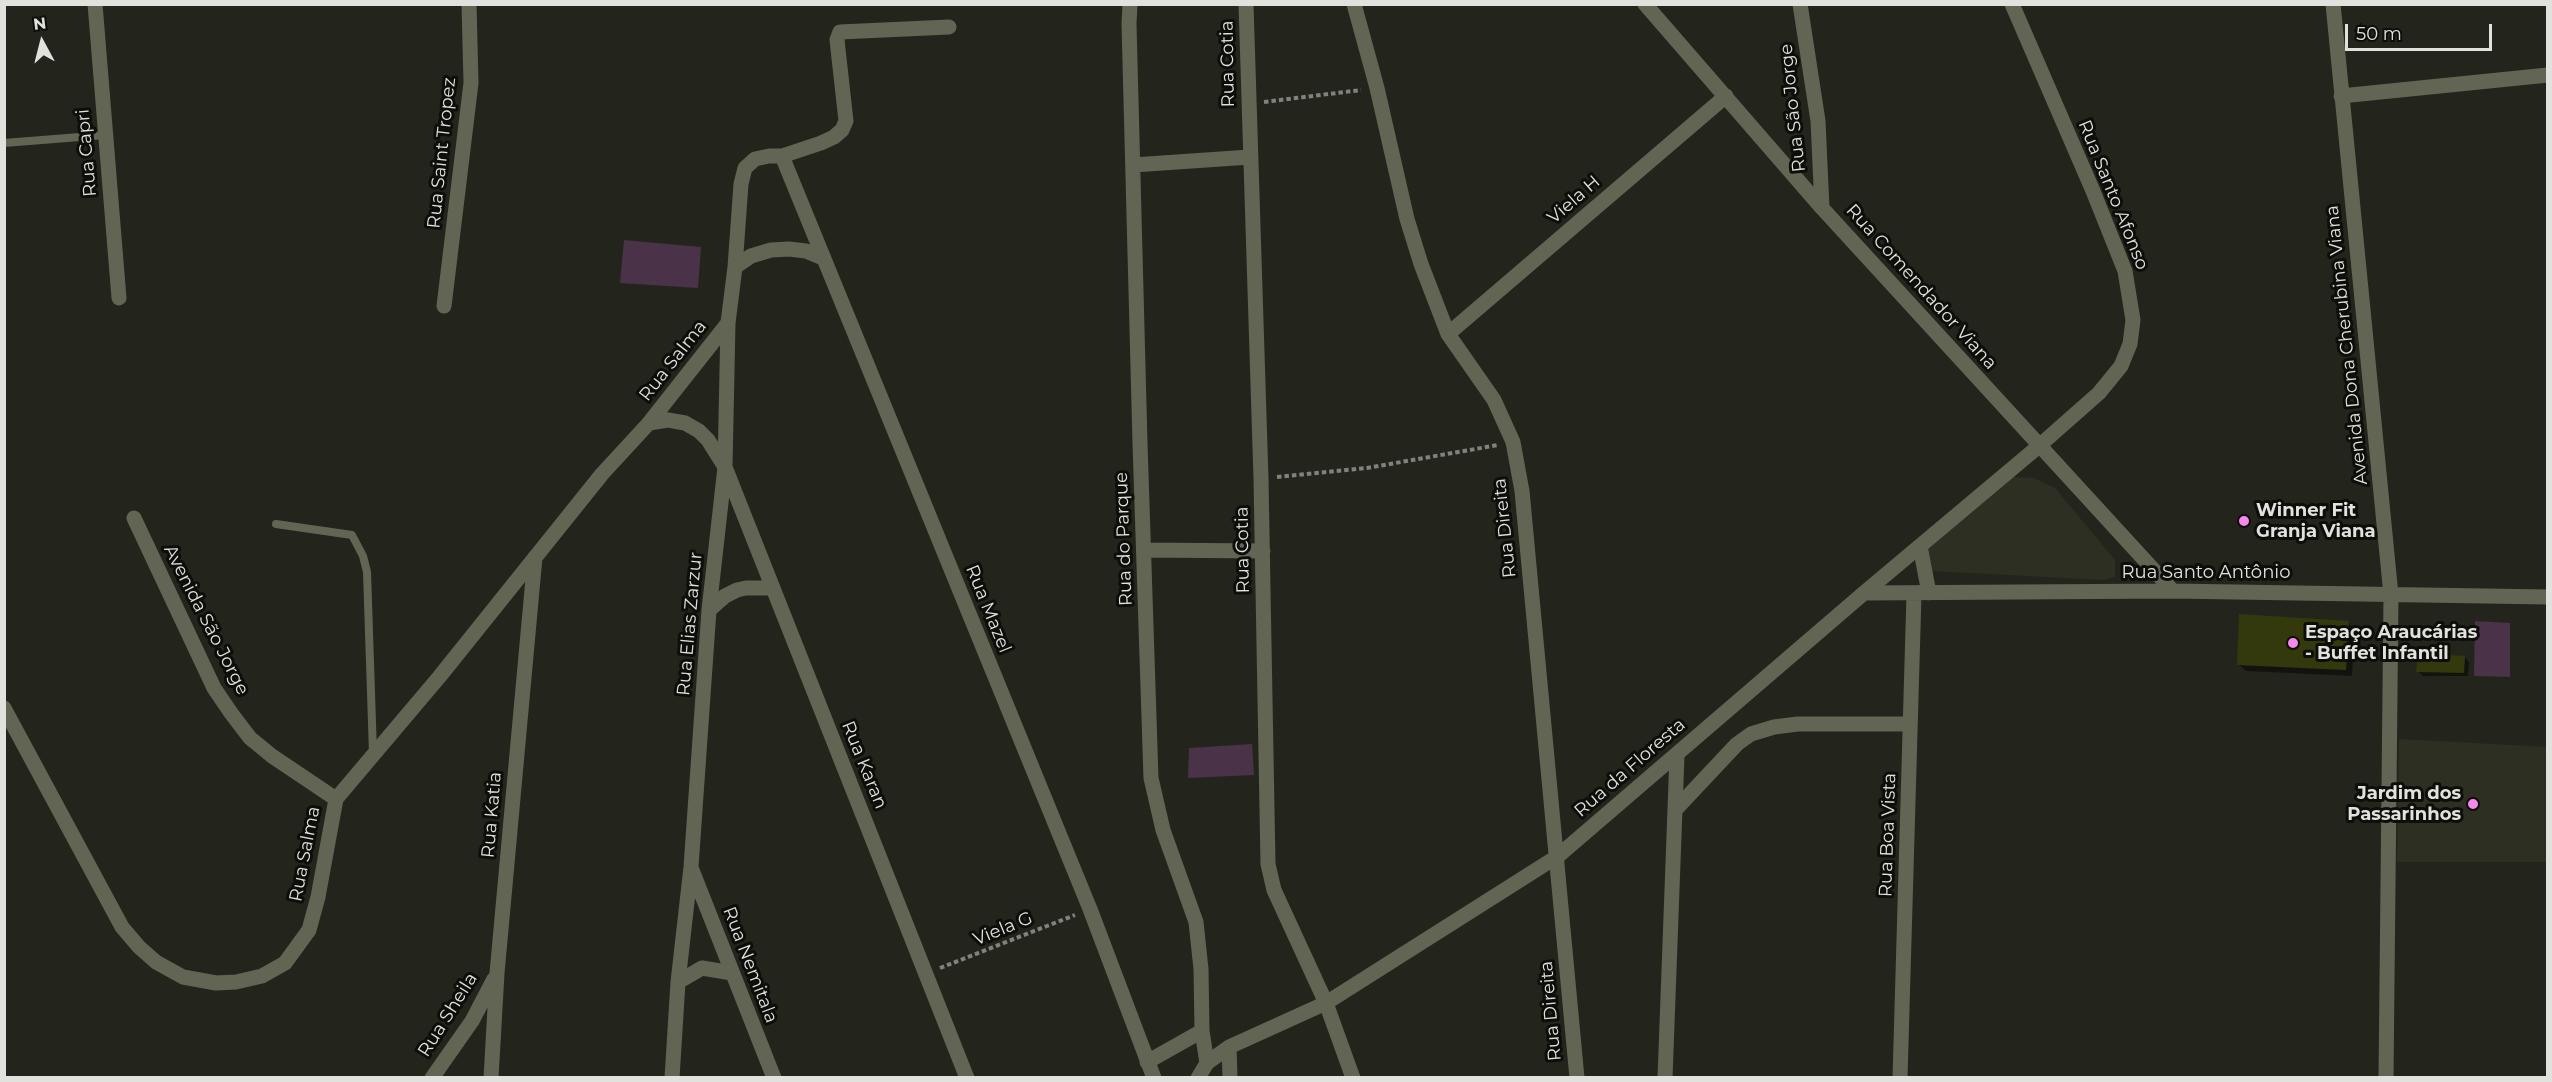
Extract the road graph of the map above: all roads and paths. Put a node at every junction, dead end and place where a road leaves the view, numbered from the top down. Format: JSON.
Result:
{"nodes":[{"id":1,"x":95,"y":4,"type":"edge"},
{"id":2,"x":469,"y":4,"type":"edge"},
{"id":3,"x":1130,"y":4,"type":"edge"},
{"id":4,"x":1246,"y":4,"type":"edge"},
{"id":5,"x":1354,"y":4,"type":"edge"},
{"id":6,"x":1645,"y":4,"type":"edge"},
{"id":7,"x":1800,"y":4,"type":"edge"},
{"id":8,"x":2012,"y":4,"type":"edge"},
{"id":9,"x":2333,"y":4,"type":"edge"},
{"id":10,"x":949,"y":27,"type":"dead end"},
{"id":11,"x":2547,"y":75,"type":"edge"},
{"id":12,"x":1377,"y":88,"type":"junction"},
{"id":13,"x":1726,"y":96,"type":"junction"},
{"id":14,"x":2342,"y":96,"type":"junction"},
{"id":15,"x":1248,"y":104,"type":"junction"},
{"id":16,"x":105,"y":135,"type":"junction"},
{"id":17,"x":4,"y":143,"type":"edge"},
{"id":18,"x":782,"y":156,"type":"junction"},
{"id":19,"x":1250,"y":157,"type":"junction"},
{"id":20,"x":1133,"y":165,"type":"junction"},
{"id":21,"x":1822,"y":208,"type":"junction"},
{"id":22,"x":823,"y":258,"type":"junction"},
{"id":23,"x":735,"y":267,"type":"junction"},
{"id":24,"x":119,"y":298,"type":"dead end"},
{"id":25,"x":444,"y":306,"type":"dead end"},
{"id":26,"x":728,"y":323,"type":"junction"},
{"id":27,"x":1448,"y":334,"type":"junction"},
{"id":28,"x":649,"y":423,"type":"junction"},
{"id":29,"x":1514,"y":442,"type":"junction"},
{"id":30,"x":2039,"y":447,"type":"junction"},
{"id":31,"x":725,"y":467,"type":"junction"},
{"id":32,"x":1261,"y":478,"type":"junction"},
{"id":33,"x":134,"y":518,"type":"dead end"},
{"id":34,"x":276,"y":524,"type":"dead end"},
{"id":35,"x":1920,"y":546,"type":"junction"},
{"id":36,"x":1144,"y":550,"type":"junction"},
{"id":37,"x":1263,"y":551,"type":"junction"},
{"id":38,"x":535,"y":557,"type":"junction"},
{"id":39,"x":773,"y":588,"type":"junction"},
{"id":40,"x":2173,"y":591,"type":"junction"},
{"id":41,"x":1864,"y":592,"type":"junction"},
{"id":42,"x":1921,"y":594,"type":"junction"},
{"id":43,"x":2391,"y":595,"type":"junction"},
{"id":44,"x":2547,"y":597,"type":"edge"},
{"id":45,"x":709,"y":610,"type":"junction"},
{"id":46,"x":4,"y":708,"type":"edge"},
{"id":47,"x":1910,"y":724,"type":"junction"},
{"id":48,"x":1677,"y":755,"type":"junction"},
{"id":49,"x":373,"y":757,"type":"junction"},
{"id":50,"x":336,"y":799,"type":"junction"},
{"id":51,"x":1675,"y":810,"type":"junction"},
{"id":52,"x":1558,"y":856,"type":"junction"},
{"id":53,"x":691,"y":867,"type":"junction"},
{"id":54,"x":1090,"y":909,"type":"junction"},
{"id":55,"x":497,"y":973,"type":"junction"},
{"id":56,"x":732,"y":973,"type":"junction"},
{"id":57,"x":926,"y":974,"type":"junction"},
{"id":58,"x":678,"y":982,"type":"junction"},
{"id":59,"x":1326,"y":1003,"type":"junction"},
{"id":60,"x":1202,"y":1031,"type":"junction"},
{"id":61,"x":1229,"y":1047,"type":"junction"},
{"id":62,"x":1147,"y":1062,"type":"junction"},
{"id":63,"x":1208,"y":1063,"type":"junction"},
{"id":64,"x":432,"y":1077,"type":"edge"},
{"id":65,"x":491,"y":1077,"type":"edge"},
{"id":66,"x":672,"y":1077,"type":"edge"},
{"id":67,"x":774,"y":1077,"type":"edge"},
{"id":68,"x":967,"y":1077,"type":"edge"},
{"id":69,"x":1154,"y":1077,"type":"edge"},
{"id":70,"x":1198,"y":1077,"type":"edge"},
{"id":71,"x":1230,"y":1077,"type":"edge"},
{"id":72,"x":1353,"y":1077,"type":"edge"},
{"id":73,"x":1577,"y":1077,"type":"edge"},
{"id":74,"x":1665,"y":1077,"type":"edge"},
{"id":75,"x":1900,"y":1077,"type":"edge"},
{"id":76,"x":2386,"y":1077,"type":"edge"}],
"edges":[{"from":1,"to":16,"type":"street","name":"Rua Capri"},
{"from":2,"to":25,"type":"street","name":"Rua Saint Tropez"},
{"from":3,"to":20,"type":"street","name":"Rua do Parque"},
{"from":4,"to":15,"type":"street","name":"Rua Cotia"},
{"from":5,"to":12,"type":"street","name":"Rua Direita"},
{"from":6,"to":13,"type":"street","name":"Rua Comendador Viana"},
{"from":7,"to":21,"type":"street","name":"Rua São Jorge"},
{"from":8,"to":30,"type":"street","name":"Rua Santo Afonso"},
{"from":9,"to":14,"type":"street","name":"Avenida Dona Cherubina Viana"},
{"from":10,"to":18,"type":"street","name":"Rua Elias Zarzur"},
{"from":11,"to":14,"type":"street"},
{"from":12,"to":15,"type":"path"},
{"from":12,"to":27,"type":"street","name":"Rua Direita"},
{"from":13,"to":21,"type":"street","name":"Rua Comendador Viana"},
{"from":13,"to":27,"type":"street","name":"Viela H"},
{"from":14,"to":43,"type":"street","name":"Avenida Dona Cherubina Viana"},
{"from":15,"to":19,"type":"street","name":"Rua Cotia"},
{"from":16,"to":17,"type":"lane"},
{"from":16,"to":24,"type":"street","name":"Rua Capri"},
{"from":18,"to":22,"type":"street","name":"Rua Mazel"},
{"from":18,"to":23,"type":"street","name":"Rua Elias Zarzur"},
{"from":19,"to":20,"type":"street"},
{"from":19,"to":32,"type":"street","name":"Rua Cotia"},
{"from":20,"to":36,"type":"street","name":"Rua do Parque"},
{"from":21,"to":30,"type":"street","name":"Rua Comendador Viana"},
{"from":22,"to":23,"type":"street"},
{"from":22,"to":54,"type":"street","name":"Rua Mazel"},
{"from":23,"to":26,"type":"street","name":"Rua Elias Zarzur"},
{"from":26,"to":28,"type":"street","name":"Rua Salma"},
{"from":26,"to":31,"type":"street","name":"Rua Elias Zarzur"},
{"from":27,"to":29,"type":"street","name":"Rua Direita"},
{"from":28,"to":31,"type":"street","name":"Rua Salma"},
{"from":28,"to":38,"type":"street","name":"Rua Salma"},
{"from":29,"to":32,"type":"path"},
{"from":29,"to":52,"type":"street","name":"Rua Direita"},
{"from":30,"to":35,"type":"street","name":"Rua da Floresta"},
{"from":30,"to":40,"type":"street","name":"Rua Comendador Viana"},
{"from":31,"to":39,"type":"street","name":"Rua Karan"},
{"from":31,"to":45,"type":"street","name":"Rua Elias Zarzur"},
{"from":32,"to":37,"type":"street","name":"Rua Cotia"},
{"from":33,"to":50,"type":"street","name":"Avenida São Jorge"},
{"from":34,"to":49,"type":"lane"},
{"from":35,"to":41,"type":"street","name":"Rua da Floresta"},
{"from":35,"to":42,"type":"street","name":"Rua Boa Vista"},
{"from":36,"to":37,"type":"street"},
{"from":36,"to":60,"type":"street","name":"Rua do Parque"},
{"from":37,"to":59,"type":"street","name":"Rua Cotia"},
{"from":38,"to":49,"type":"street","name":"Rua Salma"},
{"from":38,"to":55,"type":"street","name":"Rua Katia"},
{"from":39,"to":45,"type":"street"},
{"from":39,"to":57,"type":"street","name":"Rua Karan"},
{"from":40,"to":42,"type":"street","name":"Rua Santo Antônio"},
{"from":40,"to":43,"type":"street","name":"Rua Santo Antônio"},
{"from":41,"to":42,"type":"street","name":"Rua Santo Antônio"},
{"from":41,"to":48,"type":"street","name":"Rua da Floresta"},
{"from":42,"to":47,"type":"street","name":"Rua Boa Vista"},
{"from":43,"to":44,"type":"street","name":"Rua Santo Antônio"},
{"from":43,"to":76,"type":"street","name":"Avenida Dona Cherubina Viana"},
{"from":45,"to":53,"type":"street","name":"Rua Elias Zarzur"},
{"from":46,"to":50,"type":"street","name":"Rua Salma"},
{"from":47,"to":51,"type":"street"},
{"from":47,"to":75,"type":"street","name":"Rua Boa Vista"},
{"from":48,"to":51,"type":"street"},
{"from":48,"to":52,"type":"street","name":"Rua da Floresta"},
{"from":49,"to":50,"type":"street","name":"Rua Salma"},
{"from":51,"to":74,"type":"street"},
{"from":52,"to":59,"type":"street","name":"Rua da Floresta"},
{"from":52,"to":73,"type":"street","name":"Rua Direita"},
{"from":53,"to":56,"type":"street","name":"Rua Nemitala"},
{"from":53,"to":58,"type":"street","name":"Rua Elias Zarzur"},
{"from":54,"to":57,"type":"path","name":"Viela G"},
{"from":54,"to":62,"type":"street","name":"Rua Mazel"},
{"from":55,"to":64,"type":"street","name":"Rua Sheila"},
{"from":55,"to":65,"type":"street","name":"Rua Katia"},
{"from":56,"to":58,"type":"street"},
{"from":56,"to":67,"type":"street","name":"Rua Nemitala"},
{"from":57,"to":68,"type":"street","name":"Rua Karan"},
{"from":58,"to":66,"type":"street","name":"Rua Elias Zarzur"},
{"from":59,"to":61,"type":"street","name":"Rua da Floresta"},
{"from":59,"to":72,"type":"street","name":"Rua Cotia"},
{"from":60,"to":62,"type":"street"},
{"from":60,"to":63,"type":"street","name":"Rua do Parque"},
{"from":61,"to":63,"type":"street","name":"Rua da Floresta"},
{"from":61,"to":71,"type":"street"},
{"from":62,"to":69,"type":"street","name":"Rua Mazel"},
{"from":63,"to":70,"type":"street","name":"Rua da Floresta"}]}
